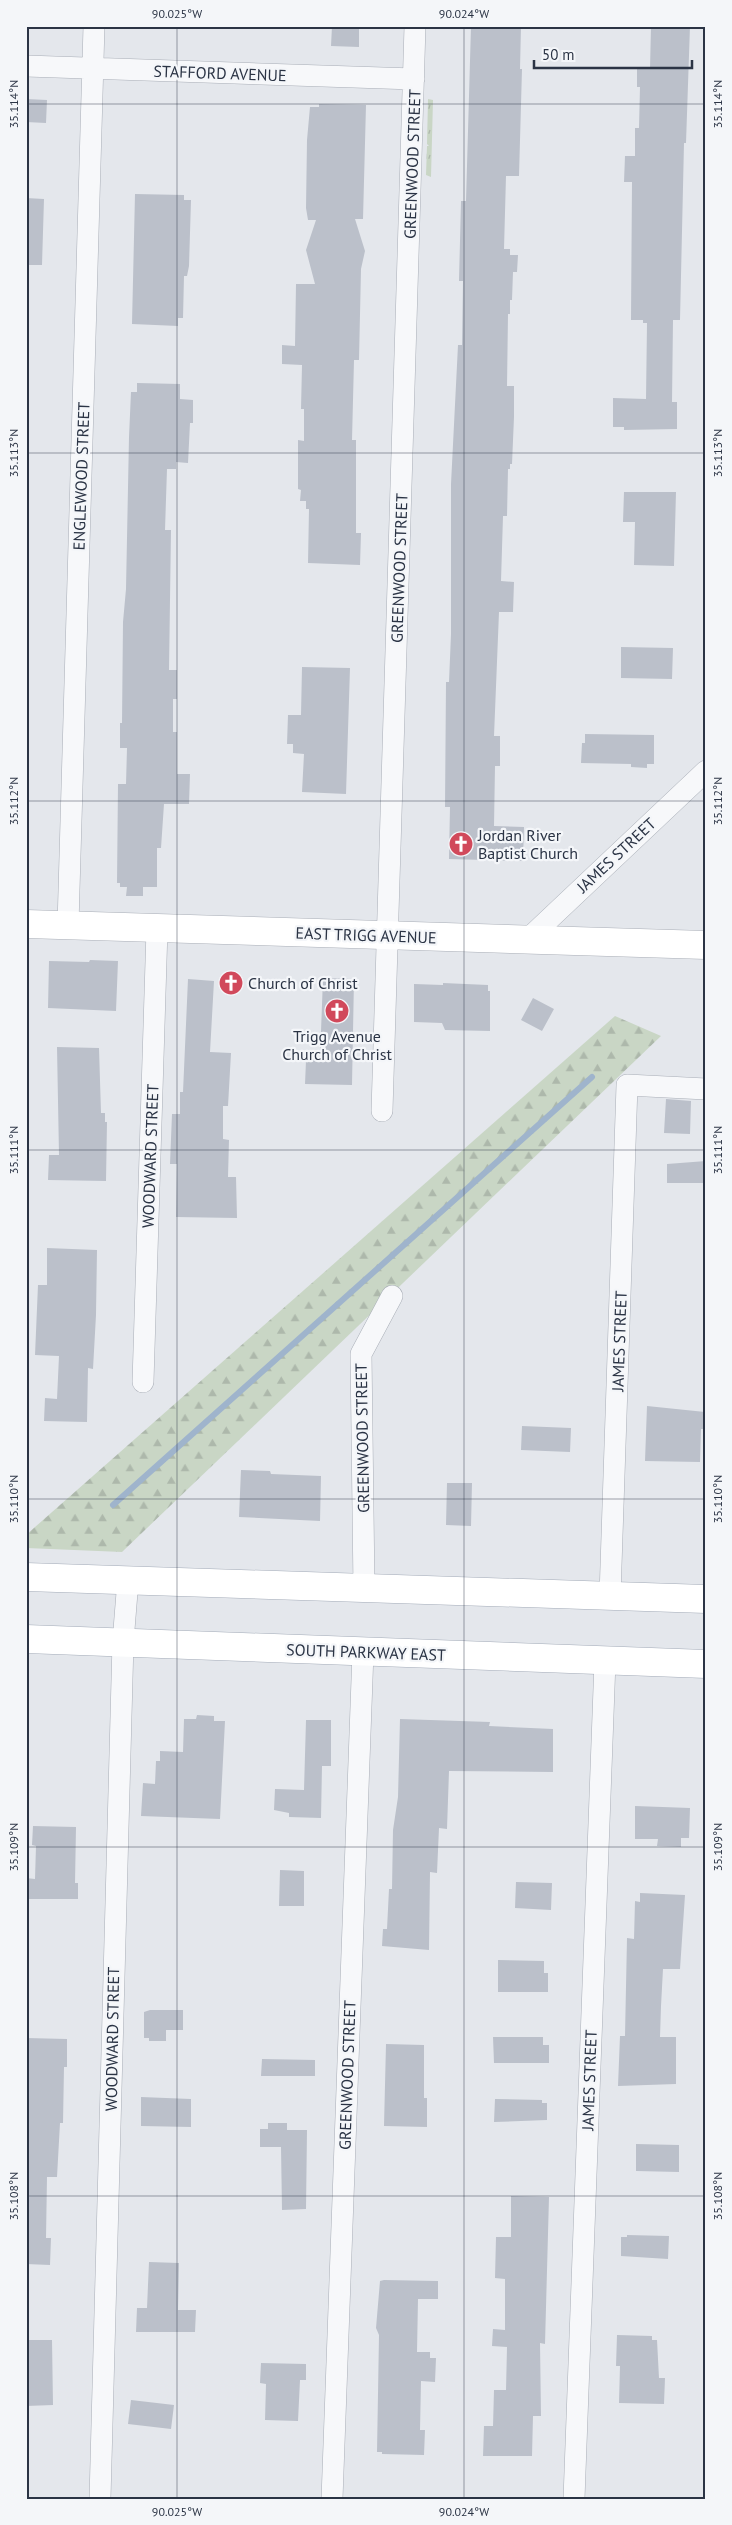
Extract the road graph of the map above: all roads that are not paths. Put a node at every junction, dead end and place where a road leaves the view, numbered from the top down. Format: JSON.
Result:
{"nodes":[{"id":1,"x":94,"y":26,"type":"edge"},
{"id":2,"x":415,"y":26,"type":"edge"},
{"id":3,"x":26,"y":66,"type":"edge"},
{"id":4,"x":93,"y":68,"type":"junction"},
{"id":5,"x":414,"y":79,"type":"junction"},
{"id":6,"x":706,"y":771,"type":"edge"},
{"id":7,"x":26,"y":924,"type":"edge"},
{"id":8,"x":68,"y":925,"type":"junction"},
{"id":9,"x":157,"y":929,"type":"junction"},
{"id":10,"x":388,"y":936,"type":"junction"},
{"id":11,"x":526,"y":940,"type":"junction"},
{"id":12,"x":706,"y":945,"type":"edge"},
{"id":13,"x":706,"y":1089,"type":"edge"},
{"id":14,"x":382,"y":1111,"type":"dead end"},
{"id":15,"x":392,"y":1296,"type":"dead end"},
{"id":16,"x":143,"y":1382,"type":"dead end"},
{"id":17,"x":26,"y":1577,"type":"edge"},
{"id":18,"x":128,"y":1580,"type":"junction"},
{"id":19,"x":364,"y":1588,"type":"junction"},
{"id":20,"x":610,"y":1596,"type":"junction"},
{"id":21,"x":706,"y":1599,"type":"edge"},
{"id":22,"x":26,"y":1639,"type":"edge"},
{"id":23,"x":123,"y":1642,"type":"junction"},
{"id":24,"x":363,"y":1652,"type":"junction"},
{"id":25,"x":605,"y":1661,"type":"junction"},
{"id":26,"x":706,"y":1664,"type":"edge"},
{"id":27,"x":100,"y":2499,"type":"edge"},
{"id":28,"x":332,"y":2499,"type":"edge"},
{"id":29,"x":574,"y":2499,"type":"edge"}],
"edges":[{"from":1,"to":4,"type":"street","name":"ENGLEWOOD STREET"},
{"from":2,"to":5,"type":"street","name":"GREENWOOD STREET"},
{"from":3,"to":4,"type":"street","name":"STAFFORD AVENUE"},
{"from":4,"to":5,"type":"street","name":"STAFFORD AVENUE"},
{"from":4,"to":8,"type":"street","name":"ENGLEWOOD STREET"},
{"from":5,"to":10,"type":"street","name":"GREENWOOD STREET"},
{"from":6,"to":11,"type":"street","name":"JAMES STREET"},
{"from":7,"to":8,"type":"main road","name":"EAST TRIGG AVENUE"},
{"from":8,"to":9,"type":"main road","name":"EAST TRIGG AVENUE"},
{"from":9,"to":10,"type":"main road","name":"EAST TRIGG AVENUE"},
{"from":9,"to":16,"type":"street","name":"WOODWARD STREET"},
{"from":10,"to":11,"type":"main road","name":"EAST TRIGG AVENUE"},
{"from":10,"to":14,"type":"street","name":"GREENWOOD STREET"},
{"from":11,"to":12,"type":"main road","name":"EAST TRIGG AVENUE"},
{"from":13,"to":20,"type":"street","name":"JAMES STREET"},
{"from":15,"to":19,"type":"street","name":"GREENWOOD STREET"},
{"from":17,"to":18,"type":"main road"},
{"from":18,"to":19,"type":"main road"},
{"from":18,"to":23,"type":"street","name":"WOODWARD STREET"},
{"from":19,"to":20,"type":"main road"},
{"from":20,"to":21,"type":"main road"},
{"from":22,"to":23,"type":"main road","name":"SOUTH PARKWAY EAST"},
{"from":23,"to":24,"type":"main road","name":"SOUTH PARKWAY EAST"},
{"from":23,"to":27,"type":"street","name":"WOODWARD STREET"},
{"from":24,"to":25,"type":"main road","name":"SOUTH PARKWAY EAST"},
{"from":24,"to":28,"type":"street","name":"GREENWOOD STREET"},
{"from":25,"to":26,"type":"main road","name":"SOUTH PARKWAY EAST"},
{"from":25,"to":29,"type":"street","name":"JAMES STREET"}]}
